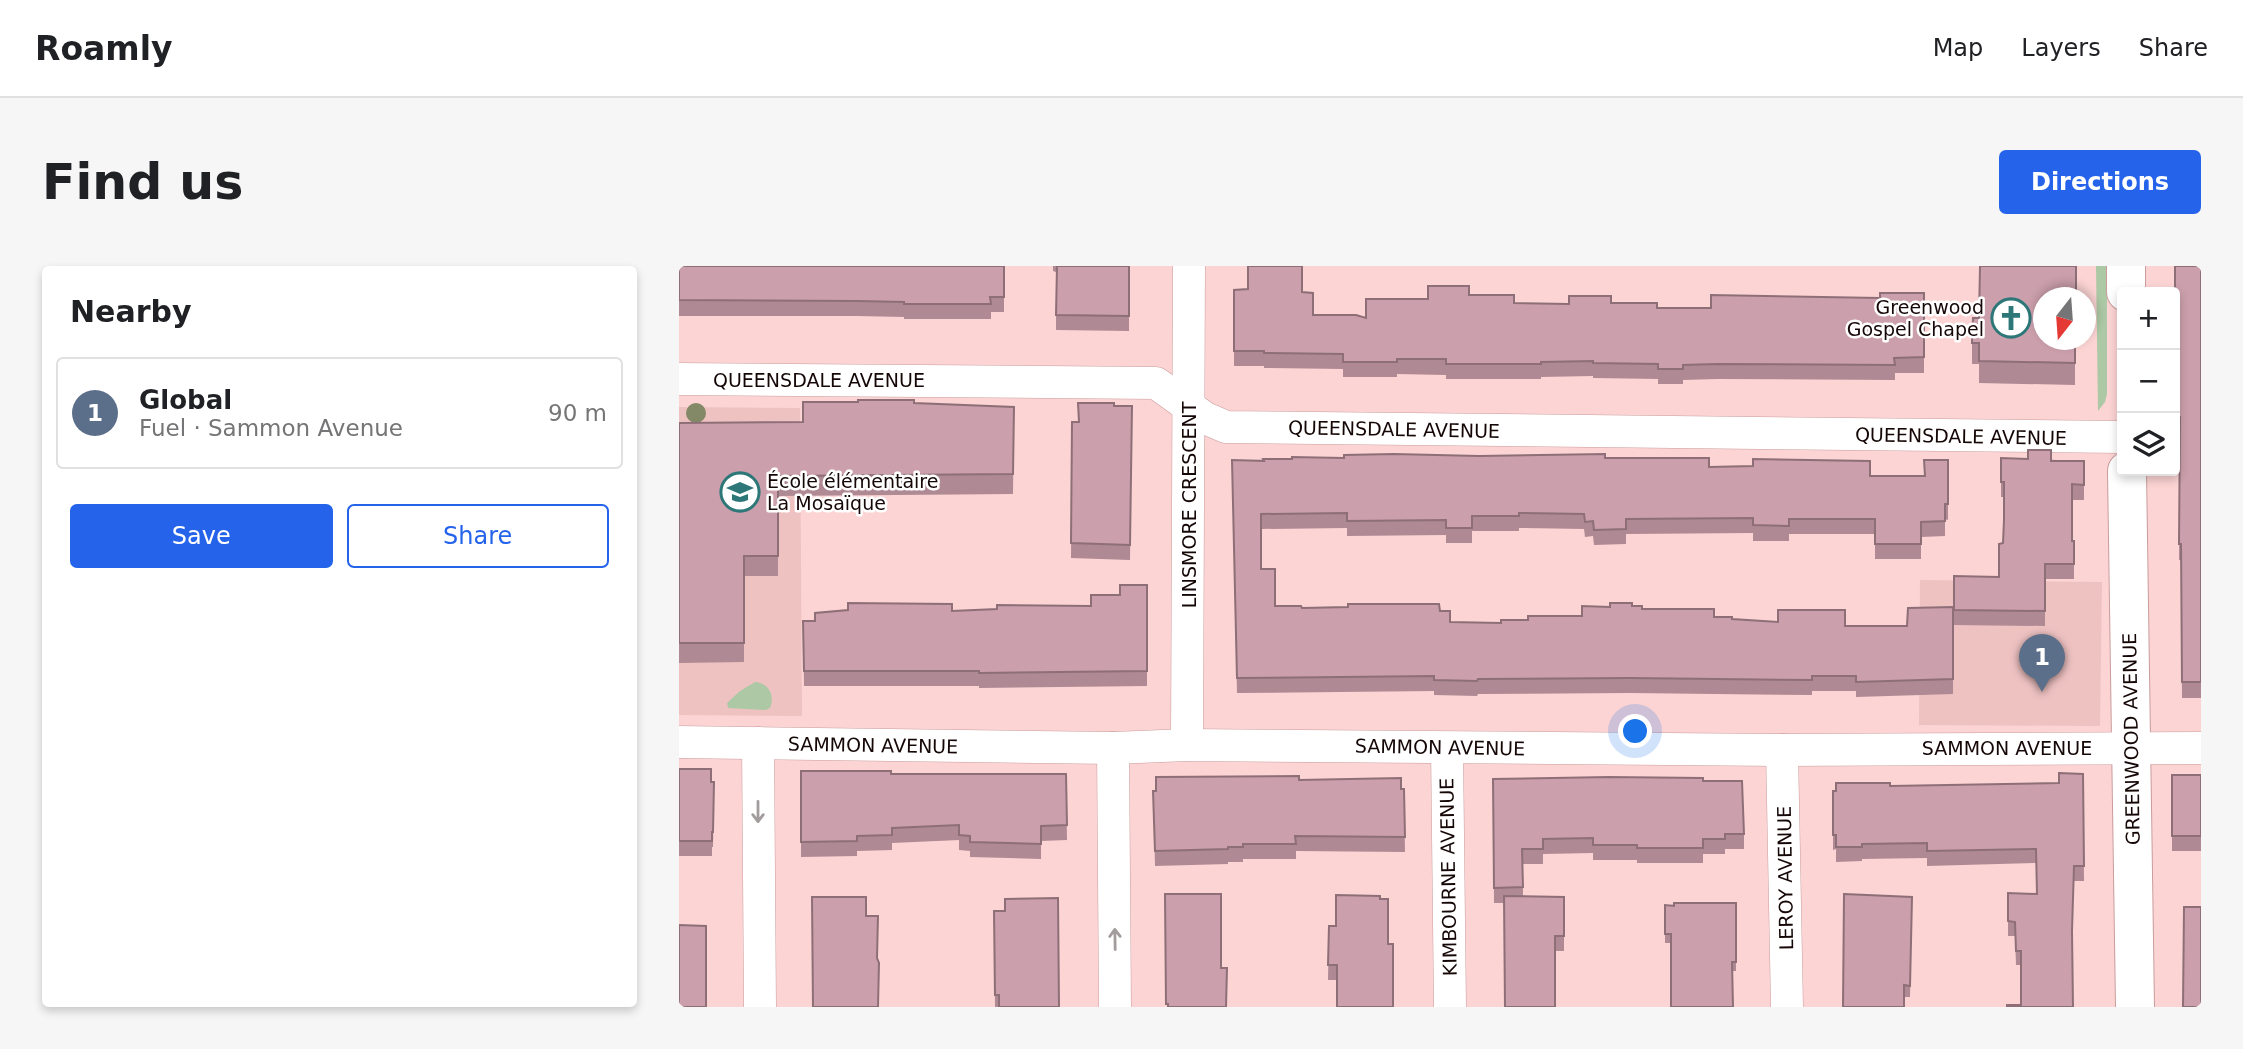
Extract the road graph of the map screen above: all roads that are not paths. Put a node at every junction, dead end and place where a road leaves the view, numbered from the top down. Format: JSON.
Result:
{"nodes":[{"id":1,"x":1189,"y":266,"type":"edge"},
{"id":2,"x":2126,"y":266,"type":"edge"},
{"id":3,"x":2126,"y":287,"type":"edge"},
{"id":4,"x":679,"y":379,"type":"edge"},
{"id":5,"x":1190,"y":406,"type":"junction"},
{"id":6,"x":2117,"y":438,"type":"edge"},
{"id":7,"x":2127,"y":476,"type":"edge"},
{"id":8,"x":679,"y":742,"type":"edge"},
{"id":9,"x":758,"y":743,"type":"junction"},
{"id":10,"x":1187,"y":745,"type":"junction"},
{"id":11,"x":2132,"y":747,"type":"junction"},
{"id":12,"x":1113,"y":748,"type":"junction"},
{"id":13,"x":1447,"y":748,"type":"junction"},
{"id":14,"x":2201,"y":748,"type":"edge"},
{"id":15,"x":1782,"y":750,"type":"junction"},
{"id":16,"x":759,"y":1007,"type":"edge"},
{"id":17,"x":1115,"y":1007,"type":"edge"},
{"id":18,"x":1450,"y":1007,"type":"edge"},
{"id":19,"x":1787,"y":1007,"type":"edge"},
{"id":20,"x":2135,"y":1007,"type":"edge"}],
"edges":[{"from":1,"to":5,"type":"street","name":"LINSMORE CRESCENT"},
{"from":2,"to":3,"type":"street"},
{"from":4,"to":5,"type":"street","name":"QUEENSDALE AVENUE"},
{"from":5,"to":6,"type":"street","name":"QUEENSDALE AVENUE"},
{"from":5,"to":10,"type":"street","name":"LINSMORE CRESCENT"},
{"from":7,"to":11,"type":"street","name":"GREENWOOD AVENUE"},
{"from":8,"to":9,"type":"street","name":"SAMMON AVENUE"},
{"from":9,"to":12,"type":"street","name":"SAMMON AVENUE"},
{"from":9,"to":16,"type":"street","one_way":true},
{"from":10,"to":12,"type":"street","name":"SAMMON AVENUE"},
{"from":10,"to":13,"type":"street","name":"SAMMON AVENUE"},
{"from":11,"to":14,"type":"street","name":"SAMMON AVENUE"},
{"from":11,"to":15,"type":"street","name":"SAMMON AVENUE"},
{"from":11,"to":20,"type":"street","name":"GREENWOOD AVENUE"},
{"from":17,"to":12,"type":"street","one_way":true},
{"from":13,"to":15,"type":"street","name":"SAMMON AVENUE"},
{"from":13,"to":18,"type":"street","name":"KIMBOURNE AVENUE"},
{"from":15,"to":19,"type":"street","name":"LEROY AVENUE"}]}
